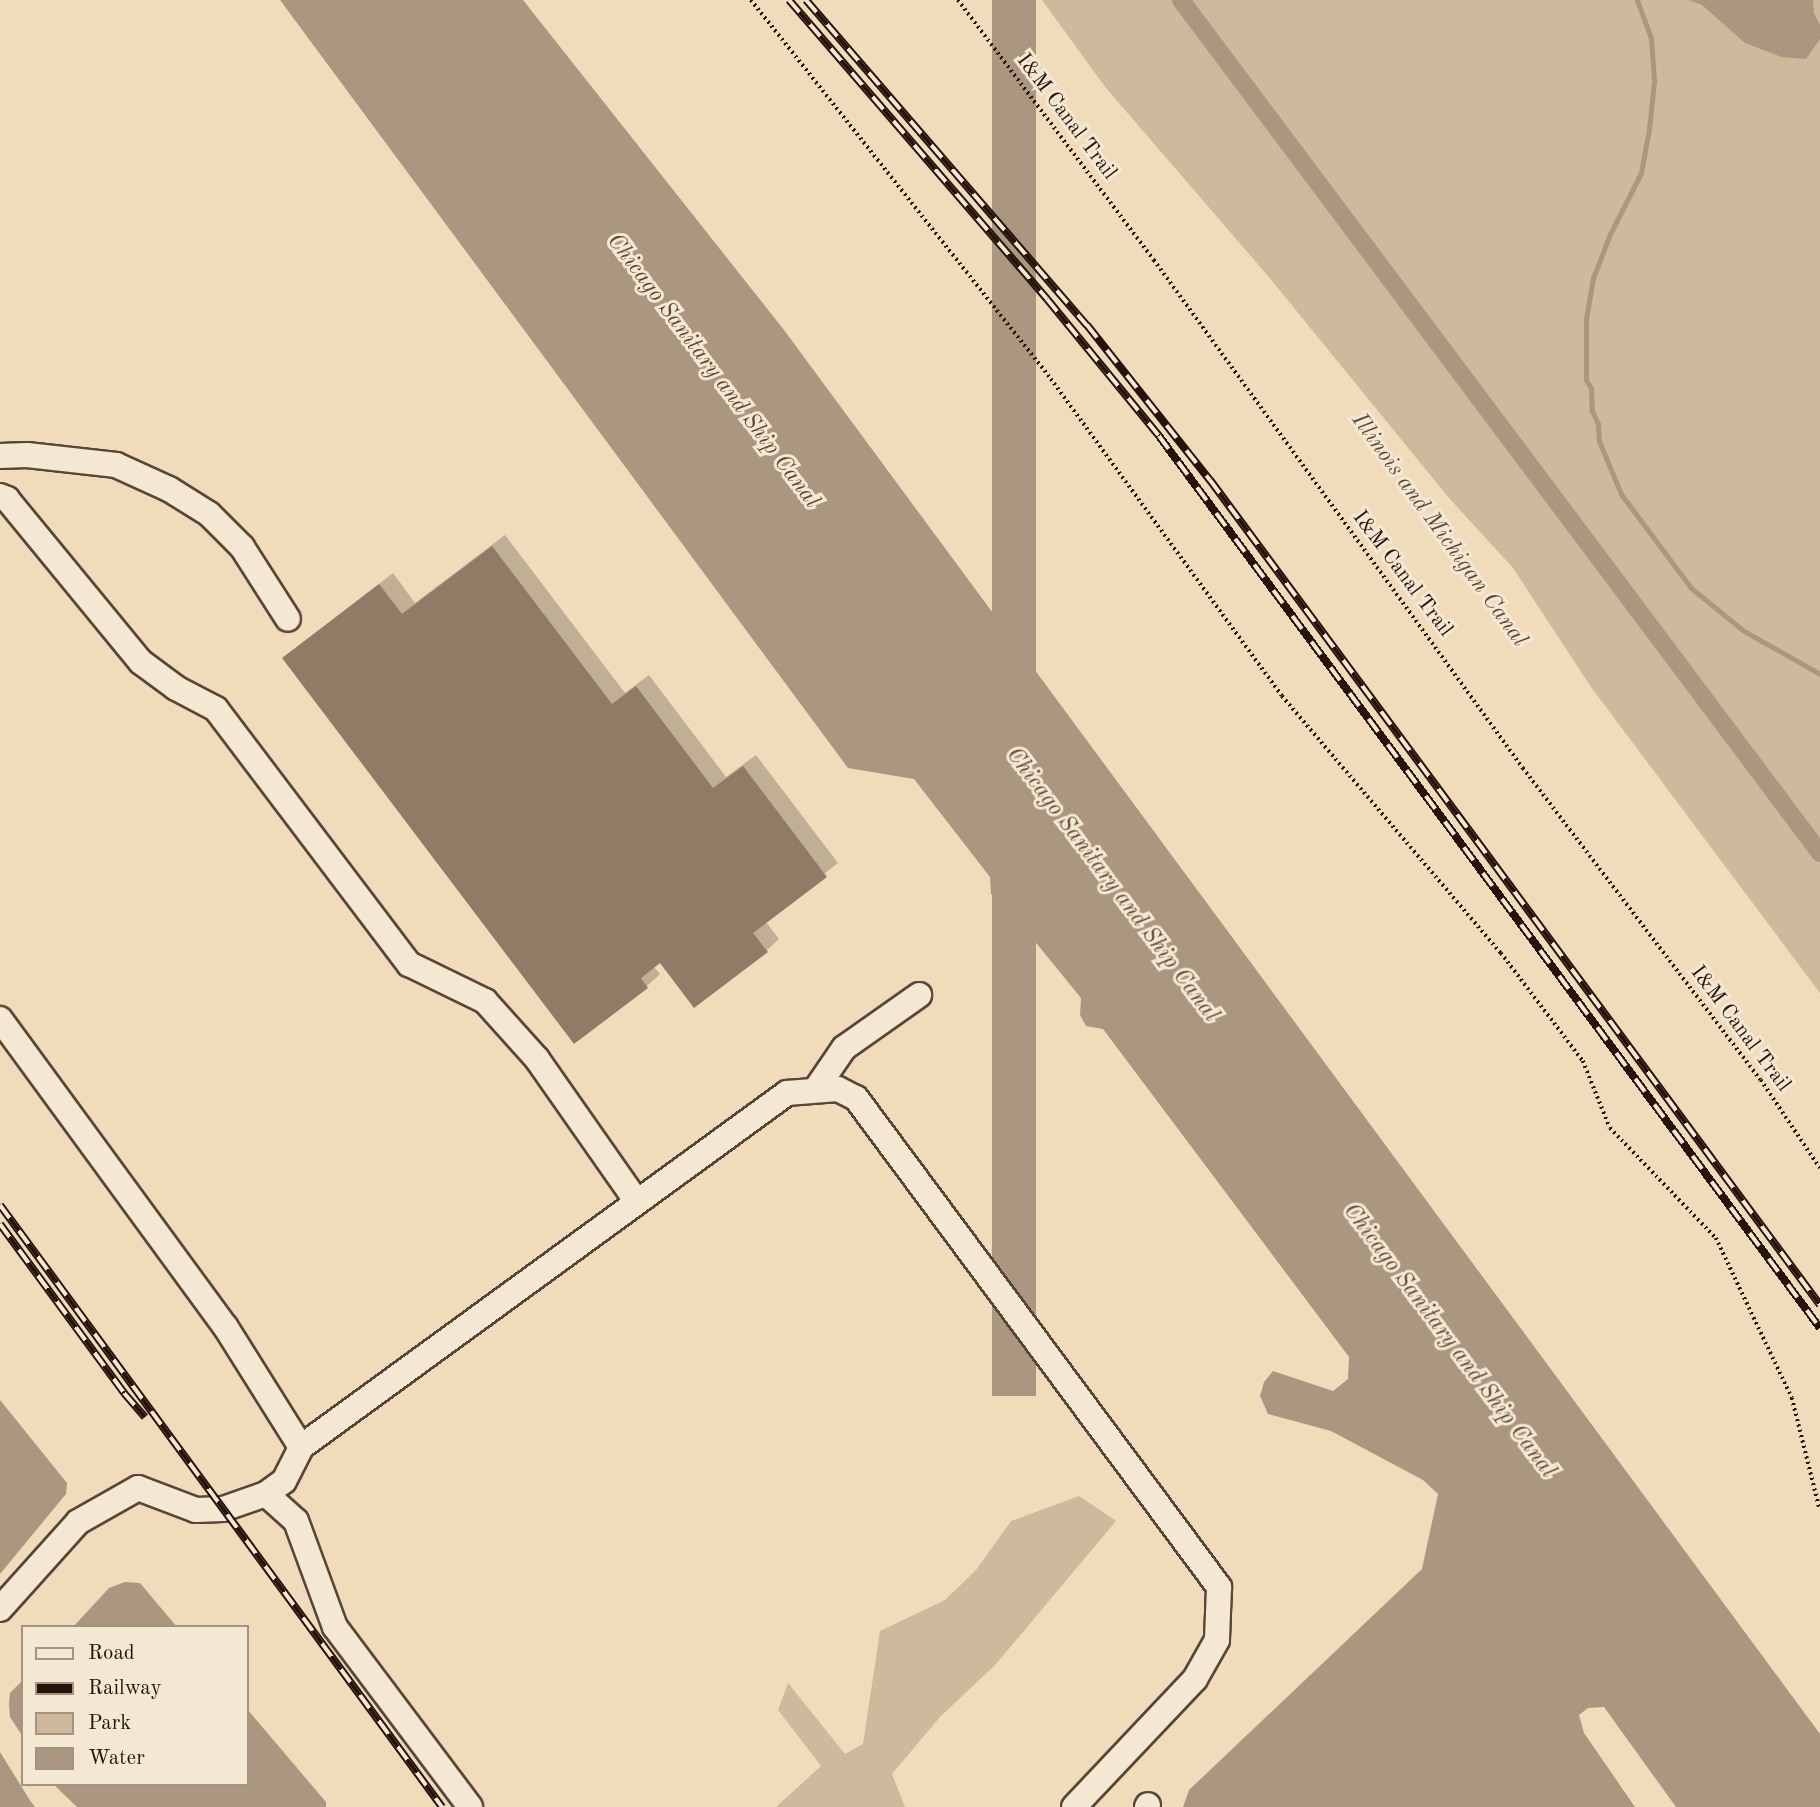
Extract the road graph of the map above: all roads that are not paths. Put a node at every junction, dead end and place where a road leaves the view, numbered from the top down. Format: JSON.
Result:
{"nodes":[{"id":1,"x":0,"y":456,"type":"edge"},
{"id":2,"x":0,"y":496,"type":"edge"},
{"id":3,"x":288,"y":619,"type":"dead end"},
{"id":4,"x":919,"y":995,"type":"dead end"},
{"id":5,"x":0,"y":1019,"type":"edge"},
{"id":6,"x":816,"y":1088,"type":"junction"},
{"id":7,"x":637,"y":1202,"type":"junction"},
{"id":8,"x":301,"y":1447,"type":"junction"},
{"id":9,"x":266,"y":1494,"type":"junction"},
{"id":10,"x":0,"y":1609,"type":"edge"},
{"id":11,"x":470,"y":1807,"type":"edge"},
{"id":12,"x":1074,"y":1807,"type":"edge"}],
"edges":[{"from":1,"to":3,"type":"lane"},
{"from":2,"to":7,"type":"lane"},
{"from":4,"to":6,"type":"lane"},
{"from":5,"to":8,"type":"lane"},
{"from":6,"to":7,"type":"lane"},
{"from":6,"to":12,"type":"lane"},
{"from":7,"to":8,"type":"lane"},
{"from":8,"to":9,"type":"lane"},
{"from":9,"to":10,"type":"lane"},
{"from":9,"to":11,"type":"lane"}]}
